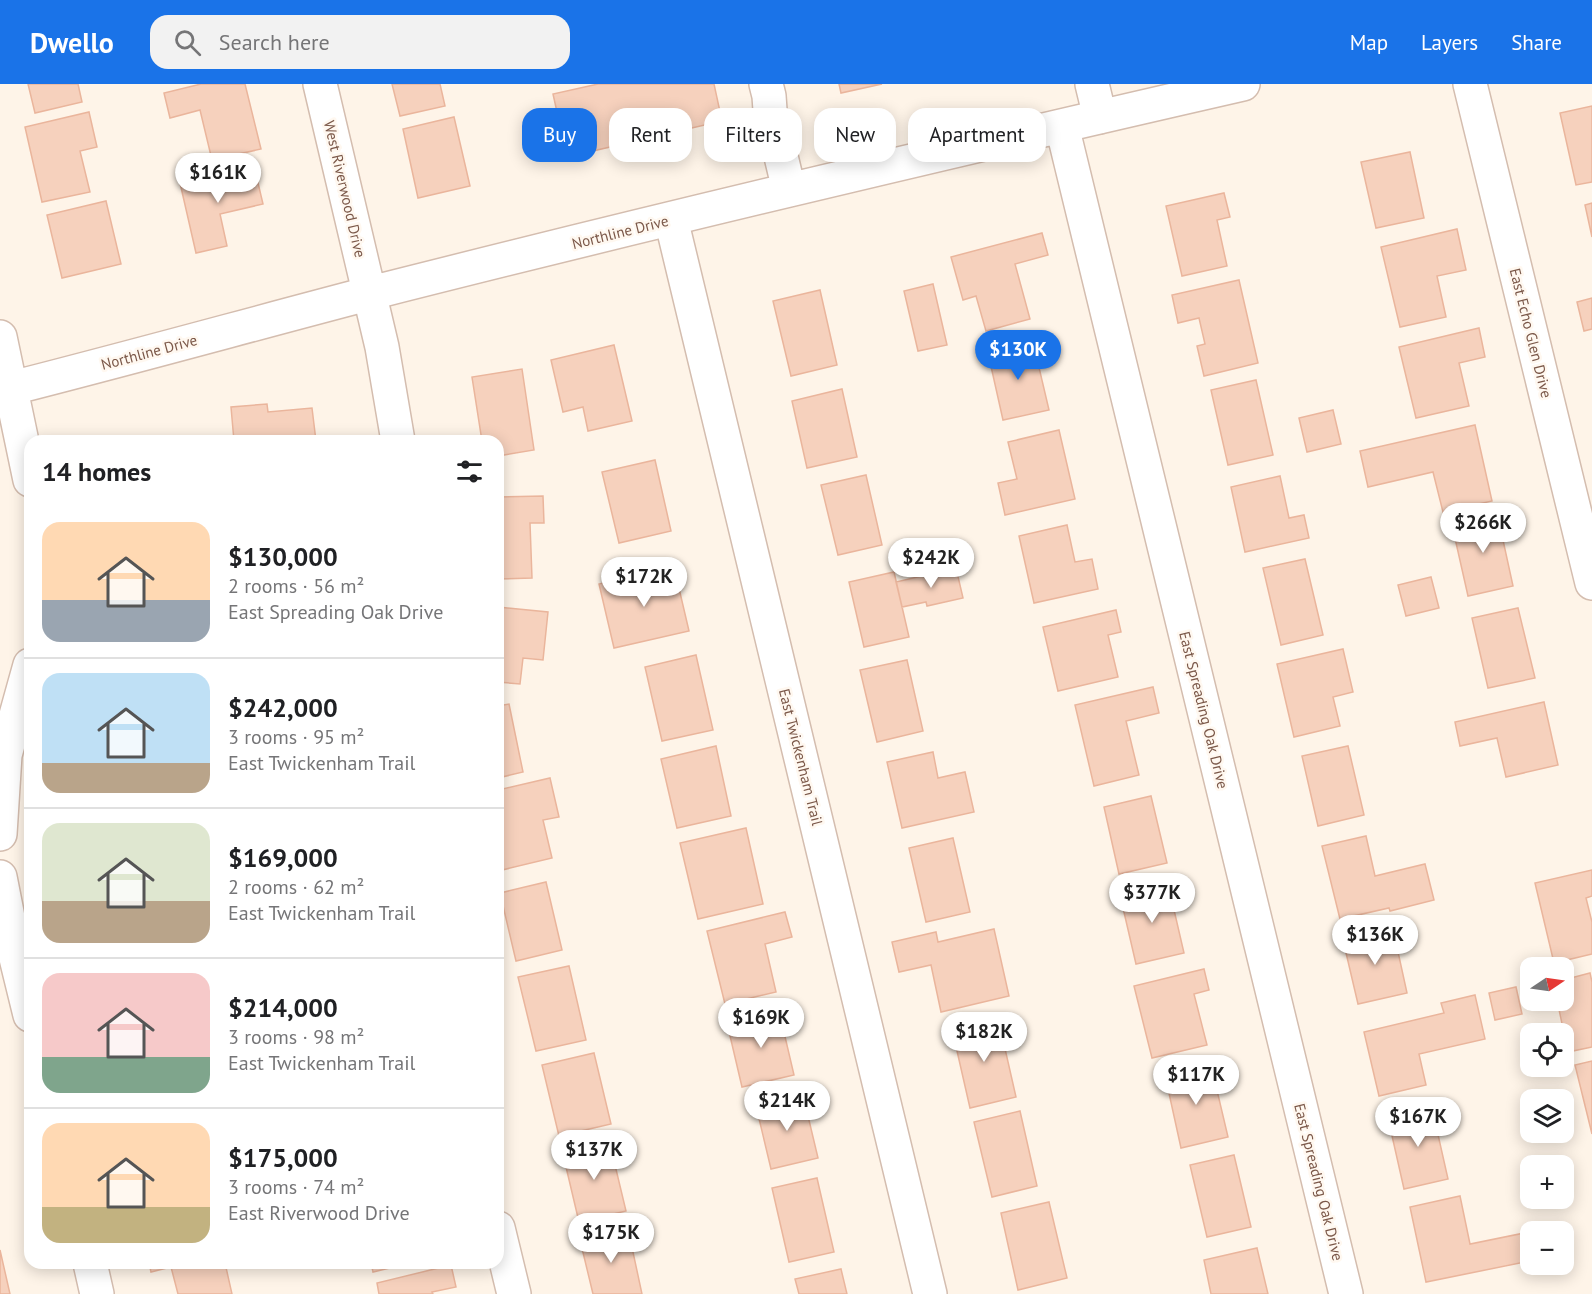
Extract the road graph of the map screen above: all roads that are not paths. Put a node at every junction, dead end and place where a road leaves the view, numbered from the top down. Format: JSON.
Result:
{"nodes":[{"id":1,"x":320,"y":84,"type":"edge"},
{"id":2,"x":766,"y":84,"type":"edge"},
{"id":3,"x":1092,"y":84,"type":"edge"},
{"id":4,"x":1243,"y":84,"type":"edge"},
{"id":5,"x":1470,"y":84,"type":"edge"},
{"id":6,"x":1100,"y":117,"type":"junction"},
{"id":7,"x":1062,"y":126,"type":"junction"},
{"id":8,"x":789,"y":190,"type":"junction"},
{"id":9,"x":671,"y":219,"type":"junction"},
{"id":10,"x":369,"y":294,"type":"junction"},
{"id":11,"x":0,"y":337,"type":"edge"},
{"id":12,"x":6,"y":389,"type":"edge"},
{"id":13,"x":397,"y":435,"type":"edge"},
{"id":14,"x":24,"y":457,"type":"edge"},
{"id":15,"x":1592,"y":583,"type":"edge"},
{"id":16,"x":24,"y":687,"type":"edge"},
{"id":17,"x":0,"y":834,"type":"edge"},
{"id":18,"x":0,"y":877,"type":"edge"},
{"id":19,"x":24,"y":991,"type":"edge"},
{"id":20,"x":504,"y":1253,"type":"edge"},
{"id":21,"x":92,"y":1269,"type":"edge"},
{"id":22,"x":98,"y":1294,"type":"edge"},
{"id":23,"x":514,"y":1294,"type":"edge"},
{"id":24,"x":930,"y":1294,"type":"edge"},
{"id":25,"x":1346,"y":1294,"type":"edge"}],
"edges":[{"from":1,"to":10,"type":"street","name":"West Riverwood Drive"},
{"from":2,"to":8,"type":"street"},
{"from":3,"to":6,"type":"street"},
{"from":4,"to":6,"type":"street","name":"Northline Drive"},
{"from":5,"to":15,"type":"street","name":"East Echo Glen Drive"},
{"from":6,"to":7,"type":"street","name":"Northline Drive"},
{"from":7,"to":8,"type":"street","name":"Northline Drive"},
{"from":7,"to":25,"type":"street","name":"East Spreading Oak Drive"},
{"from":8,"to":9,"type":"street","name":"Northline Drive"},
{"from":9,"to":10,"type":"street","name":"Northline Drive"},
{"from":9,"to":24,"type":"street","name":"East Twickenham Trail"},
{"from":10,"to":12,"type":"street","name":"Northline Drive"},
{"from":10,"to":13,"type":"street","name":"West Riverwood Drive"},
{"from":11,"to":12,"type":"street"},
{"from":12,"to":14,"type":"street"},
{"from":16,"to":17,"type":"street"},
{"from":18,"to":19,"type":"street"},
{"from":20,"to":23,"type":"street"},
{"from":21,"to":22,"type":"street"}]}
